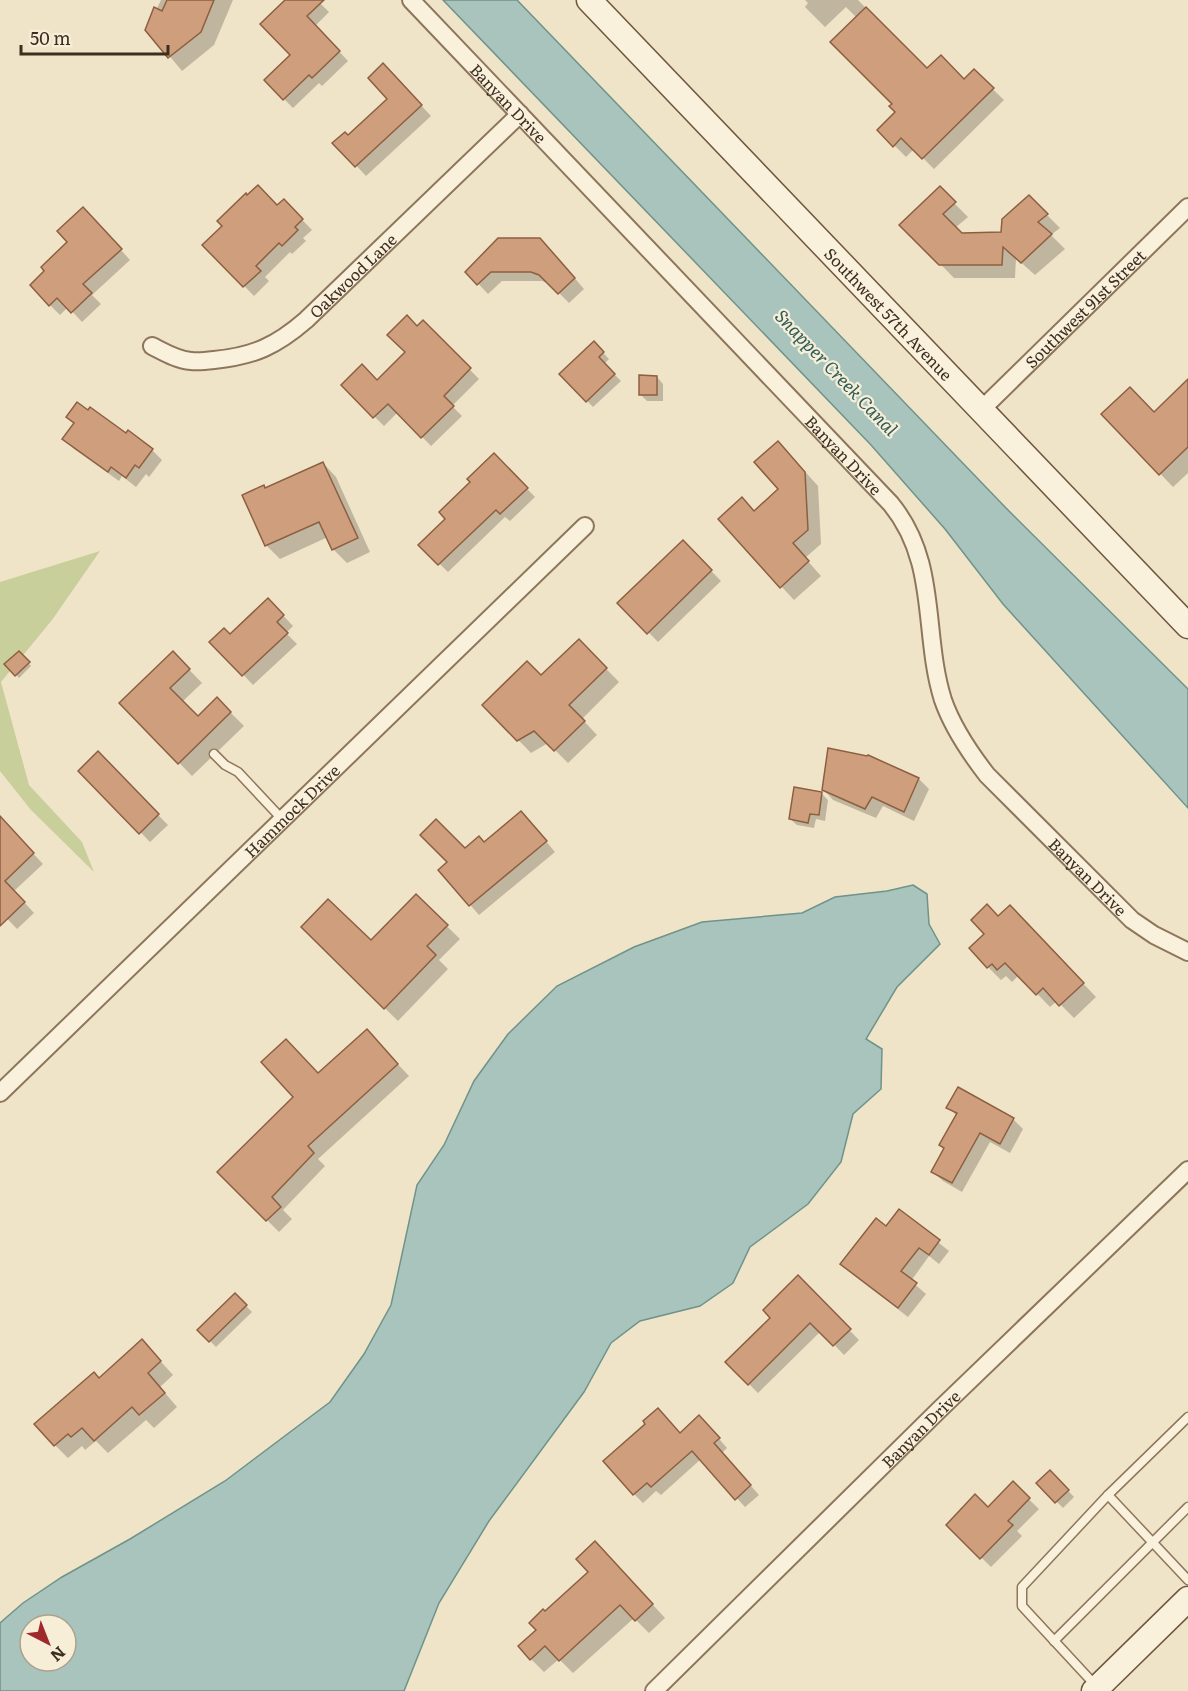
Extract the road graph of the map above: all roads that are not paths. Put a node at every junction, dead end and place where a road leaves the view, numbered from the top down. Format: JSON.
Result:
{"nodes":[{"id":1,"x":411,"y":0,"type":"edge"},
{"id":2,"x":589,"y":0,"type":"edge"},
{"id":3,"x":520,"y":114,"type":"junction"},
{"id":4,"x":1188,"y":207,"type":"edge"},
{"id":5,"x":152,"y":346,"type":"dead end"},
{"id":6,"x":982,"y":409,"type":"junction"},
{"id":7,"x":585,"y":526,"type":"dead end"},
{"id":8,"x":1188,"y":626,"type":"edge"},
{"id":9,"x":214,"y":754,"type":"dead end"},
{"id":10,"x":282,"y":819,"type":"junction"},
{"id":11,"x":1188,"y":952,"type":"edge"},
{"id":12,"x":0,"y":1093,"type":"edge"},
{"id":13,"x":1188,"y":1170,"type":"edge"},
{"id":14,"x":1188,"y":1418,"type":"edge"},
{"id":15,"x":1108,"y":1495,"type":"junction"},
{"id":16,"x":1188,"y":1507,"type":"edge"},
{"id":17,"x":1151,"y":1542,"type":"junction"},
{"id":18,"x":1188,"y":1580,"type":"edge"},
{"id":19,"x":1188,"y":1599,"type":"edge"},
{"id":20,"x":1054,"y":1641,"type":"junction"},
{"id":21,"x":1096,"y":1689,"type":"edge"},
{"id":22,"x":654,"y":1691,"type":"edge"}],
"edges":[{"from":1,"to":3,"type":"street","name":"Banyan Drive"},
{"from":2,"to":6,"type":"main road","name":"Southwest 57th Avenue"},
{"from":3,"to":5,"type":"street","name":"Oakwood Lane"},
{"from":3,"to":11,"type":"street","name":"Banyan Drive"},
{"from":4,"to":6,"type":"street","name":"Southwest 91st Street"},
{"from":6,"to":8,"type":"main road","name":"Southwest 57th Avenue"},
{"from":7,"to":10,"type":"street","name":"Hammock Drive"},
{"from":9,"to":10,"type":"lane"},
{"from":10,"to":12,"type":"street","name":"Hammock Drive"},
{"from":13,"to":22,"type":"street","name":"Banyan Drive"},
{"from":14,"to":15,"type":"lane"},
{"from":15,"to":17,"type":"lane"},
{"from":15,"to":20,"type":"lane"},
{"from":16,"to":17,"type":"lane"},
{"from":17,"to":18,"type":"lane"},
{"from":17,"to":20,"type":"lane"},
{"from":19,"to":21,"type":"main road"},
{"from":20,"to":21,"type":"lane"}]}
